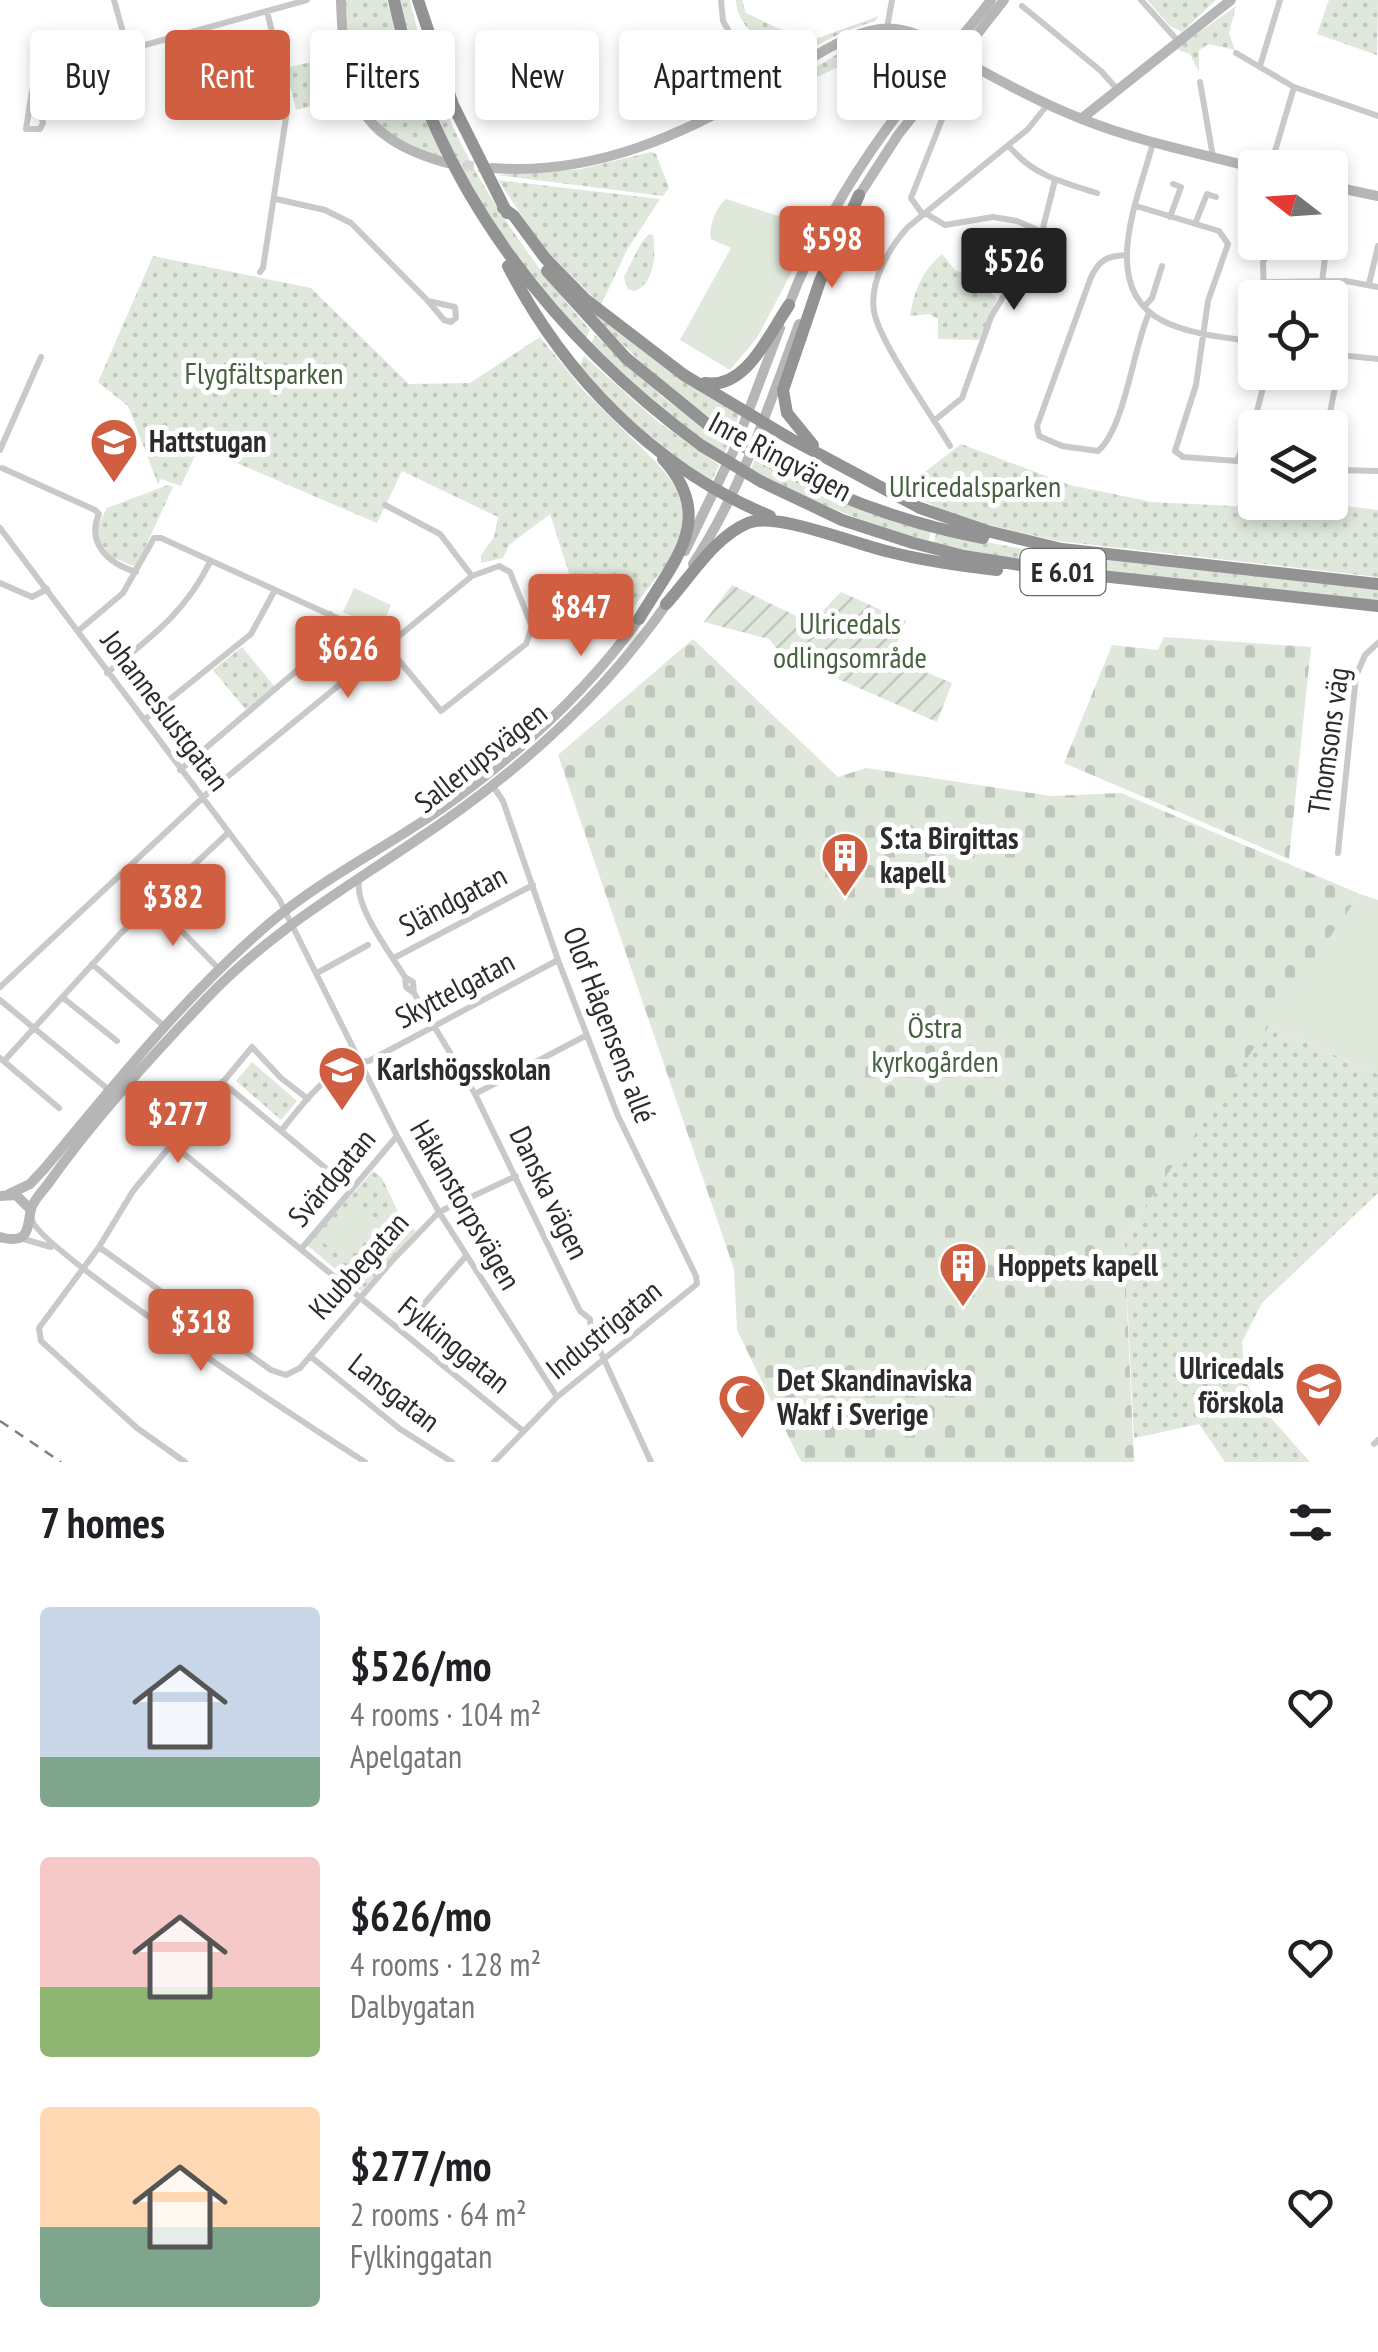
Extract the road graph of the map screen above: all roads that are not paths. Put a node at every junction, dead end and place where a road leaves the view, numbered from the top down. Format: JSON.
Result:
{"nodes":[{"id":1,"x":114,"y":0,"type":"edge"},
{"id":2,"x":307,"y":0,"type":"edge"},
{"id":3,"x":341,"y":0,"type":"edge"},
{"id":4,"x":394,"y":0,"type":"edge"},
{"id":5,"x":418,"y":0,"type":"edge"},
{"id":6,"x":721,"y":0,"type":"edge"},
{"id":7,"x":892,"y":0,"type":"edge"},
{"id":8,"x":992,"y":0,"type":"edge"},
{"id":9,"x":1004,"y":0,"type":"edge"},
{"id":10,"x":1140,"y":0,"type":"edge"},
{"id":11,"x":1231,"y":0,"type":"edge"},
{"id":12,"x":1280,"y":0,"type":"edge"},
{"id":13,"x":1022,"y":6,"type":"dead end"},
{"id":14,"x":267,"y":11,"type":"junction"},
{"id":15,"x":887,"y":29,"type":"junction"},
{"id":16,"x":122,"y":30,"type":"edge"},
{"id":17,"x":728,"y":30,"type":"edge"},
{"id":18,"x":893,"y":30,"type":"edge"},
{"id":19,"x":968,"y":30,"type":"edge"},
{"id":20,"x":982,"y":30,"type":"edge"},
{"id":21,"x":1178,"y":41,"type":"junction"},
{"id":22,"x":145,"y":45,"type":"edge"},
{"id":23,"x":1236,"y":53,"type":"dead end"},
{"id":24,"x":817,"y":57,"type":"edge"},
{"id":25,"x":1260,"y":66,"type":"junction"},
{"id":26,"x":982,"y":69,"type":"edge"},
{"id":27,"x":1200,"y":82,"type":"dead end"},
{"id":28,"x":1294,"y":87,"type":"junction"},
{"id":29,"x":1118,"y":90,"type":"junction"},
{"id":30,"x":1049,"y":103,"type":"junction"},
{"id":31,"x":30,"y":105,"type":"edge"},
{"id":32,"x":29,"y":111,"type":"dead end"},
{"id":33,"x":1378,"y":116,"type":"edge"},
{"id":34,"x":1082,"y":119,"type":"junction"},
{"id":35,"x":703,"y":120,"type":"edge"},
{"id":36,"x":894,"y":120,"type":"edge"},
{"id":37,"x":911,"y":120,"type":"edge"},
{"id":38,"x":942,"y":120,"type":"edge"},
{"id":39,"x":1153,"y":142,"type":"junction"},
{"id":40,"x":1009,"y":146,"type":"junction"},
{"id":41,"x":1275,"y":150,"type":"edge"},
{"id":42,"x":1212,"y":156,"type":"junction"},
{"id":43,"x":447,"y":163,"type":"tunnel mouth"},
{"id":44,"x":1238,"y":163,"type":"edge"},
{"id":45,"x":492,"y":168,"type":"tunnel mouth"},
{"id":46,"x":1055,"y":180,"type":"junction"},
{"id":47,"x":1181,"y":187,"type":"dead end"},
{"id":48,"x":1348,"y":190,"type":"edge"},
{"id":49,"x":1097,"y":193,"type":"dead end"},
{"id":50,"x":859,"y":194,"type":"junction"},
{"id":51,"x":1378,"y":196,"type":"edge"},
{"id":52,"x":1216,"y":197,"type":"dead end"},
{"id":53,"x":276,"y":199,"type":"junction"},
{"id":54,"x":1136,"y":206,"type":"junction"},
{"id":55,"x":503,"y":208,"type":"junction"},
{"id":56,"x":924,"y":214,"type":"junction"},
{"id":57,"x":1170,"y":217,"type":"junction"},
{"id":58,"x":1195,"y":224,"type":"junction"},
{"id":59,"x":1042,"y":232,"type":"junction"},
{"id":60,"x":502,"y":244,"type":"junction"},
{"id":61,"x":1378,"y":246,"type":"edge"},
{"id":62,"x":1127,"y":255,"type":"junction"},
{"id":63,"x":1324,"y":260,"type":"edge"},
{"id":64,"x":1162,"y":266,"type":"dead end"},
{"id":65,"x":260,"y":272,"type":"dead end"},
{"id":66,"x":1321,"y":280,"type":"edge"},
{"id":67,"x":1348,"y":283,"type":"edge"},
{"id":68,"x":1374,"y":286,"type":"edge"},
{"id":69,"x":428,"y":301,"type":"dead end"},
{"id":70,"x":789,"y":305,"type":"junction"},
{"id":71,"x":1147,"y":310,"type":"junction"},
{"id":72,"x":1203,"y":334,"type":"junction"},
{"id":73,"x":1238,"y":339,"type":"edge"},
{"id":74,"x":1348,"y":356,"type":"edge"},
{"id":75,"x":41,"y":357,"type":"dead end"},
{"id":76,"x":1378,"y":358,"type":"edge"},
{"id":77,"x":684,"y":375,"type":"junction"},
{"id":78,"x":1262,"y":390,"type":"edge"},
{"id":79,"x":749,"y":414,"type":"junction"},
{"id":80,"x":935,"y":420,"type":"junction"},
{"id":81,"x":765,"y":424,"type":"junction"},
{"id":82,"x":644,"y":438,"type":"junction"},
{"id":83,"x":950,"y":446,"type":"dead end"},
{"id":84,"x":0,"y":452,"type":"edge"},
{"id":85,"x":834,"y":463,"type":"junction"},
{"id":86,"x":1,"y":468,"type":"edge"},
{"id":87,"x":1348,"y":468,"type":"edge"},
{"id":88,"x":1378,"y":472,"type":"edge"},
{"id":89,"x":717,"y":488,"type":"junction"},
{"id":90,"x":732,"y":498,"type":"junction"},
{"id":91,"x":385,"y":505,"type":"dead end"},
{"id":92,"x":799,"y":526,"type":"junction"},
{"id":93,"x":0,"y":528,"type":"edge"},
{"id":94,"x":1066,"y":550,"type":"junction"},
{"id":95,"x":210,"y":562,"type":"junction"},
{"id":96,"x":136,"y":572,"type":"junction"},
{"id":97,"x":472,"y":576,"type":"junction"},
{"id":98,"x":0,"y":582,"type":"edge"},
{"id":99,"x":1154,"y":582,"type":"junction"},
{"id":100,"x":1378,"y":584,"type":"edge"},
{"id":101,"x":47,"y":590,"type":"junction"},
{"id":102,"x":275,"y":590,"type":"junction"},
{"id":103,"x":666,"y":604,"type":"junction"},
{"id":104,"x":1378,"y":606,"type":"edge"},
{"id":105,"x":330,"y":614,"type":"junction"},
{"id":106,"x":639,"y":619,"type":"junction"},
{"id":107,"x":78,"y":632,"type":"junction"},
{"id":108,"x":1378,"y":642,"type":"edge"},
{"id":109,"x":387,"y":646,"type":"junction"},
{"id":110,"x":107,"y":672,"type":"junction"},
{"id":111,"x":144,"y":720,"type":"junction"},
{"id":112,"x":180,"y":770,"type":"junction"},
{"id":113,"x":493,"y":786,"type":"junction"},
{"id":114,"x":202,"y":798,"type":"junction"},
{"id":115,"x":228,"y":833,"type":"junction"},
{"id":116,"x":390,"y":842,"type":"junction"},
{"id":117,"x":1338,"y":853,"type":"dead end"},
{"id":118,"x":364,"y":874,"type":"junction"},
{"id":119,"x":533,"y":885,"type":"junction"},
{"id":120,"x":345,"y":886,"type":"junction"},
{"id":121,"x":154,"y":903,"type":"junction"},
{"id":122,"x":364,"y":908,"type":"junction"},
{"id":123,"x":288,"y":917,"type":"junction"},
{"id":124,"x":368,"y":945,"type":"dead end"},
{"id":125,"x":394,"y":958,"type":"junction"},
{"id":126,"x":558,"y":960,"type":"junction"},
{"id":127,"x":92,"y":964,"type":"junction"},
{"id":128,"x":219,"y":969,"type":"junction"},
{"id":129,"x":317,"y":974,"type":"junction"},
{"id":130,"x":0,"y":987,"type":"edge"},
{"id":131,"x":62,"y":997,"type":"junction"},
{"id":132,"x":0,"y":1000,"type":"edge"},
{"id":133,"x":164,"y":1026,"type":"junction"},
{"id":134,"x":434,"y":1026,"type":"junction"},
{"id":135,"x":33,"y":1029,"type":"junction"},
{"id":136,"x":587,"y":1035,"type":"junction"},
{"id":137,"x":118,"y":1041,"type":"dead end"},
{"id":138,"x":2,"y":1060,"type":"edge"},
{"id":139,"x":360,"y":1062,"type":"junction"},
{"id":140,"x":222,"y":1082,"type":"junction"},
{"id":141,"x":110,"y":1090,"type":"junction"},
{"id":142,"x":475,"y":1094,"type":"junction"},
{"id":143,"x":308,"y":1098,"type":"junction"},
{"id":144,"x":58,"y":1108,"type":"dead end"},
{"id":145,"x":280,"y":1131,"type":"junction"},
{"id":146,"x":396,"y":1136,"type":"junction"},
{"id":147,"x":172,"y":1144,"type":"junction"},
{"id":148,"x":516,"y":1176,"type":"junction"},
{"id":149,"x":351,"y":1190,"type":"junction"},
{"id":150,"x":5,"y":1195,"type":"edge"},
{"id":151,"x":439,"y":1212,"type":"junction"},
{"id":152,"x":32,"y":1214,"type":"junction"},
{"id":153,"x":9,"y":1238,"type":"edge"},
{"id":154,"x":99,"y":1247,"type":"junction"},
{"id":155,"x":0,"y":1248,"type":"edge"},
{"id":156,"x":302,"y":1248,"type":"junction"},
{"id":157,"x":61,"y":1252,"type":"junction"},
{"id":158,"x":466,"y":1256,"type":"junction"},
{"id":159,"x":84,"y":1268,"type":"junction"},
{"id":160,"x":696,"y":1276,"type":"joint"},
{"id":161,"x":360,"y":1297,"type":"junction"},
{"id":162,"x":401,"y":1330,"type":"junction"},
{"id":163,"x":310,"y":1356,"type":"junction"},
{"id":164,"x":604,"y":1359,"type":"junction"},
{"id":165,"x":557,"y":1396,"type":"junction"},
{"id":166,"x":522,"y":1430,"type":"junction"},
{"id":167,"x":185,"y":1462,"type":"edge"},
{"id":168,"x":365,"y":1462,"type":"edge"},
{"id":169,"x":452,"y":1462,"type":"edge"},
{"id":170,"x":494,"y":1462,"type":"edge"},
{"id":171,"x":650,"y":1462,"type":"edge"}],
"edges":[{"from":1,"to":16,"type":"street"},
{"from":2,"to":14,"type":"street"},
{"from":3,"to":43,"type":"main road"},
{"from":4,"to":60,"type":"highway","name":"Inre Ringvägen","number":"E 6.01"},
{"from":5,"to":55,"type":"highway","name":"Inre Ringvägen","number":"E 6.01"},
{"from":6,"to":17,"type":"street"},
{"from":7,"to":15,"type":"street"},
{"from":8,"to":19,"type":"main road","name":"Sallerupsvägen"},
{"from":9,"to":20,"type":"main road","name":"Sallerupsvägen"},
{"from":10,"to":21,"type":"street"},
{"from":11,"to":21,"type":"main road"},
{"from":12,"to":25,"type":"street"},
{"from":13,"to":29,"type":"street"},
{"from":14,"to":22,"type":"street"},
{"from":14,"to":53,"type":"street"},
{"from":15,"to":18,"type":"main road"},
{"from":15,"to":24,"type":"main road"},
{"from":21,"to":29,"type":"main road"},
{"from":23,"to":25,"type":"street"},
{"from":25,"to":28,"type":"street"},
{"from":26,"to":30,"type":"main road"},
{"from":27,"to":42,"type":"street"},
{"from":28,"to":33,"type":"street"},
{"from":28,"to":41,"type":"street"},
{"from":29,"to":34,"type":"main road"},
{"from":30,"to":34,"type":"main road"},
{"from":30,"to":40,"type":"street"},
{"from":31,"to":32,"type":"street"},
{"from":34,"to":39,"type":"main road"},
{"from":35,"to":45,"type":"main road"},
{"from":36,"to":70,"type":"main road","name":"Sallerupsvägen"},
{"from":37,"to":50,"type":"main road","name":"Sallerupsvägen"},
{"from":38,"to":56,"type":"street"},
{"from":39,"to":42,"type":"main road"},
{"from":39,"to":54,"type":"street"},
{"from":40,"to":46,"type":"street"},
{"from":40,"to":56,"type":"street"},
{"from":42,"to":44,"type":"main road"},
{"from":46,"to":49,"type":"street"},
{"from":46,"to":59,"type":"street"},
{"from":47,"to":57,"type":"street"},
{"from":48,"to":51,"type":"main road"},
{"from":50,"to":81,"type":"main road","name":"Sallerupsvägen"},
{"from":50,"to":85,"type":"highway"},
{"from":52,"to":58,"type":"street"},
{"from":53,"to":65,"type":"street"},
{"from":53,"to":69,"type":"street"},
{"from":54,"to":57,"type":"street"},
{"from":54,"to":62,"type":"street"},
{"from":55,"to":77,"type":"highway"},
{"from":55,"to":94,"type":"highway","name":"Inre Ringvägen","number":"E 6.01","bridge":true},
{"from":56,"to":59,"type":"street"},
{"from":56,"to":80,"type":"street"},
{"from":57,"to":58,"type":"street"},
{"from":58,"to":72,"type":"street"},
{"from":59,"to":80,"type":"street"},
{"from":60,"to":82,"type":"highway"},
{"from":60,"to":99,"type":"highway","name":"Inre Ringvägen","number":"E 6.01","bridge":true},
{"from":61,"to":68,"type":"street"},
{"from":62,"to":71,"type":"street"},
{"from":62,"to":71,"type":"street"},
{"from":63,"to":66,"type":"street"},
{"from":64,"to":71,"type":"street"},
{"from":67,"to":68,"type":"street"},
{"from":70,"to":77,"type":"highway"},
{"from":70,"to":79,"type":"main road","name":"Sallerupsvägen"},
{"from":71,"to":72,"type":"street"},
{"from":72,"to":73,"type":"street"},
{"from":72,"to":78,"type":"street"},
{"from":74,"to":76,"type":"street"},
{"from":75,"to":84,"type":"street"},
{"from":77,"to":79,"type":"highway"},
{"from":79,"to":81,"type":"highway"},
{"from":79,"to":89,"type":"main road","name":"Sallerupsvägen"},
{"from":80,"to":83,"type":"street"},
{"from":81,"to":85,"type":"highway"},
{"from":81,"to":90,"type":"main road","name":"Sallerupsvägen"},
{"from":82,"to":89,"type":"highway"},
{"from":82,"to":106,"type":"highway"},
{"from":84,"to":86,"type":"street"},
{"from":85,"to":94,"type":"highway"},
{"from":86,"to":96,"type":"street"},
{"from":87,"to":88,"type":"street"},
{"from":89,"to":90,"type":"highway"},
{"from":89,"to":106,"type":"main road","name":"Sallerupsvägen"},
{"from":90,"to":92,"type":"highway"},
{"from":90,"to":103,"type":"main road","name":"Sallerupsvägen"},
{"from":91,"to":97,"type":"street"},
{"from":92,"to":99,"type":"highway"},
{"from":92,"to":103,"type":"highway"},
{"from":93,"to":101,"type":"street","name":"Johanneslustgatan"},
{"from":94,"to":100,"type":"highway","name":"Inre Ringvägen","number":"E 6.01"},
{"from":95,"to":96,"type":"street"},
{"from":95,"to":102,"type":"street"},
{"from":95,"to":110,"type":"street"},
{"from":96,"to":107,"type":"street"},
{"from":97,"to":109,"type":"street"},
{"from":97,"to":109,"type":"street"},
{"from":98,"to":101,"type":"street"},
{"from":99,"to":104,"type":"highway","name":"Inre Ringvägen","number":"E 6.01"},
{"from":101,"to":107,"type":"street","name":"Johanneslustgatan"},
{"from":102,"to":105,"type":"street"},
{"from":102,"to":111,"type":"street"},
{"from":103,"to":113,"type":"main road","name":"Sallerupsvägen"},
{"from":105,"to":109,"type":"street"},
{"from":105,"to":112,"type":"street"},
{"from":106,"to":116,"type":"main road","name":"Sallerupsvägen"},
{"from":107,"to":110,"type":"street","name":"Johanneslustgatan"},
{"from":108,"to":117,"type":"street","name":"Thomsons väg"},
{"from":109,"to":114,"type":"street"},
{"from":110,"to":111,"type":"street","name":"Johanneslustgatan"},
{"from":111,"to":112,"type":"street","name":"Johanneslustgatan"},
{"from":112,"to":114,"type":"street","name":"Johanneslustgatan"},
{"from":113,"to":118,"type":"main road","name":"Sallerupsvägen"},
{"from":113,"to":119,"type":"street","name":"Olof Hågensens allé"},
{"from":114,"to":115,"type":"street","name":"Johanneslustgatan"},
{"from":114,"to":130,"type":"street"},
{"from":115,"to":121,"type":"street"},
{"from":115,"to":123,"type":"street","name":"Johanneslustgatan"},
{"from":116,"to":120,"type":"main road"},
{"from":116,"to":123,"type":"main road","name":"Sallerupsvägen"},
{"from":118,"to":120,"type":"main road","name":"Sallerupsvägen"},
{"from":118,"to":122,"type":"street"},
{"from":119,"to":125,"type":"street","name":"Sländgatan"},
{"from":119,"to":126,"type":"street","name":"Olof Hågensens allé"},
{"from":120,"to":122,"type":"street","name":"Danska vägen"},
{"from":120,"to":123,"type":"main road","name":"Sallerupsvägen"},
{"from":121,"to":127,"type":"street"},
{"from":121,"to":128,"type":"street"},
{"from":122,"to":125,"type":"street","name":"Danska vägen"},
{"from":123,"to":128,"type":"main road","name":"Sallerupsvägen"},
{"from":123,"to":129,"type":"street","name":"Håkanstorpsvägen"},
{"from":123,"to":152,"type":"main road","name":"Sallerupsvägen"},
{"from":124,"to":129,"type":"street"},
{"from":125,"to":134,"type":"street","name":"Danska vägen"},
{"from":126,"to":134,"type":"street","name":"Skyttelgatan"},
{"from":126,"to":136,"type":"street","name":"Olof Hågensens allé"},
{"from":127,"to":131,"type":"street"},
{"from":127,"to":133,"type":"street"},
{"from":128,"to":133,"type":"main road","name":"Sallerupsvägen"},
{"from":129,"to":139,"type":"street","name":"Håkanstorpsvägen"},
{"from":131,"to":135,"type":"street"},
{"from":131,"to":137,"type":"street"},
{"from":132,"to":135,"type":"street"},
{"from":133,"to":141,"type":"main road","name":"Sallerupsvägen"},
{"from":134,"to":139,"type":"street","name":"Skyttelgatan"},
{"from":134,"to":142,"type":"street","name":"Danska vägen"},
{"from":135,"to":138,"type":"street"},
{"from":135,"to":141,"type":"street"},
{"from":136,"to":142,"type":"street"},
{"from":136,"to":160,"type":"street","name":"Olof Hågensens allé"},
{"from":138,"to":144,"type":"street"},
{"from":139,"to":143,"type":"street","name":"Skyttelgatan"},
{"from":139,"to":146,"type":"street","name":"Håkanstorpsvägen"},
{"from":140,"to":143,"type":"street"},
{"from":140,"to":145,"type":"street"},
{"from":140,"to":147,"type":"street"},
{"from":141,"to":150,"type":"main road","name":"Sallerupsvägen"},
{"from":142,"to":148,"type":"street","name":"Danska vägen"},
{"from":143,"to":145,"type":"street","name":"Skyttelgatan"},
{"from":145,"to":149,"type":"street"},
{"from":146,"to":149,"type":"street","name":"Svärdgatan"},
{"from":146,"to":151,"type":"street","name":"Håkanstorpsvägen"},
{"from":147,"to":154,"type":"street"},
{"from":147,"to":156,"type":"street","name":"Fylkinggatan"},
{"from":148,"to":151,"type":"street","name":"Klubbegatan"},
{"from":148,"to":164,"type":"street","name":"Danska vägen"},
{"from":149,"to":156,"type":"street","name":"Svärdgatan"},
{"from":150,"to":152,"type":"main road","name":"Sallerupsvägen"},
{"from":151,"to":158,"type":"street","name":"Håkanstorpsvägen"},
{"from":151,"to":161,"type":"street","name":"Klubbegatan"},
{"from":152,"to":153,"type":"main road","name":"Sallerupsvägen"},
{"from":152,"to":157,"type":"street"},
{"from":153,"to":155,"type":"main road","name":"Sallerupsvägen"},
{"from":153,"to":157,"type":"street"},
{"from":154,"to":159,"type":"street"},
{"from":154,"to":163,"type":"street","name":"Klubbegatan"},
{"from":156,"to":161,"type":"street","name":"Fylkinggatan"},
{"from":157,"to":159,"type":"street"},
{"from":158,"to":162,"type":"street"},
{"from":158,"to":165,"type":"street","name":"Håkanstorpsvägen"},
{"from":159,"to":167,"type":"street"},
{"from":159,"to":168,"type":"street"},
{"from":160,"to":164,"type":"street","name":"Industrigatan"},
{"from":161,"to":162,"type":"street","name":"Fylkinggatan"},
{"from":161,"to":163,"type":"street","name":"Klubbegatan"},
{"from":162,"to":166,"type":"street","name":"Fylkinggatan"},
{"from":163,"to":169,"type":"street","name":"Lansgatan"},
{"from":164,"to":165,"type":"street","name":"Industrigatan"},
{"from":164,"to":171,"type":"street","name":"Danska vägen"},
{"from":165,"to":166,"type":"street","name":"Industrigatan"},
{"from":166,"to":170,"type":"street","name":"Industrigatan"}]}
